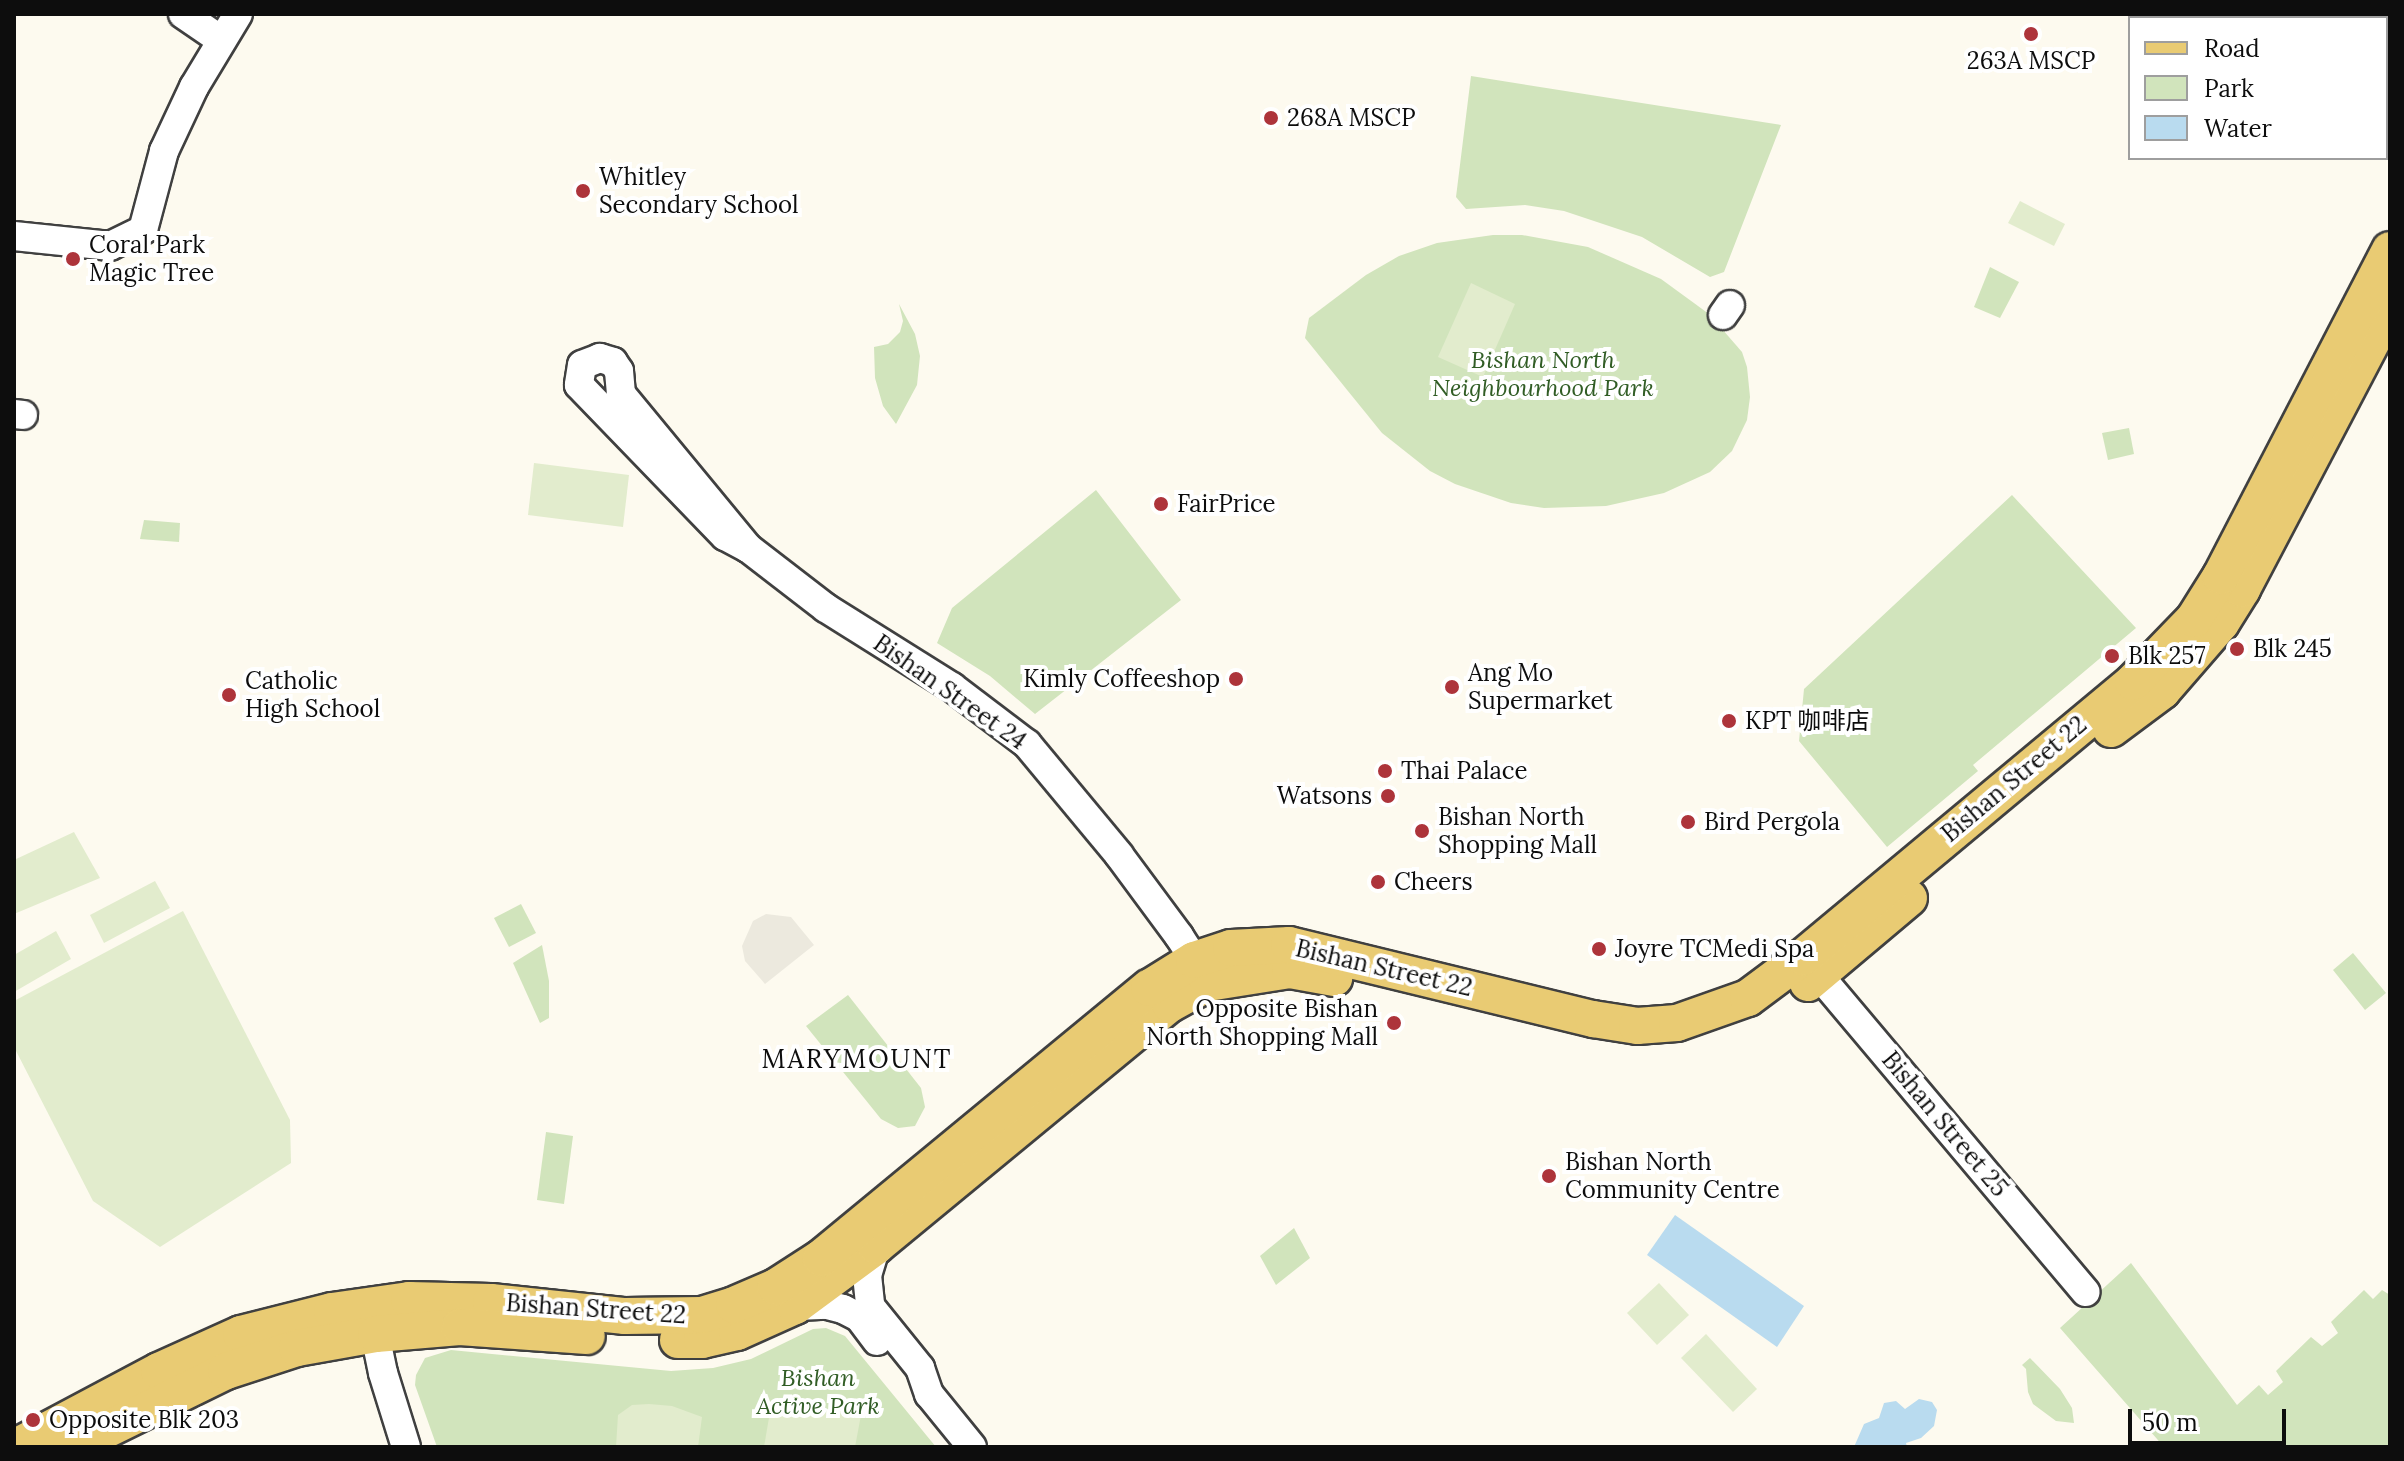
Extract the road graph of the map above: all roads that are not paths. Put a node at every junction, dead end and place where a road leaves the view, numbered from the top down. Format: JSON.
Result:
{"nodes":[{"id":1,"x":183,"y":14,"type":"edge"},
{"id":2,"x":238,"y":14,"type":"edge"},
{"id":3,"x":221,"y":40,"type":"junction"},
{"id":4,"x":14,"y":236,"type":"edge"},
{"id":5,"x":2390,"y":250,"type":"edge"},
{"id":6,"x":2390,"y":307,"type":"edge"},
{"id":7,"x":748,"y":548,"type":"junction"},
{"id":8,"x":1811,"y":966,"type":"junction"},
{"id":9,"x":1201,"y":971,"type":"junction"},
{"id":10,"x":876,"y":1246,"type":"junction"},
{"id":11,"x":2086,"y":1292,"type":"dead end"},
{"id":12,"x":795,"y":1306,"type":"junction"},
{"id":13,"x":372,"y":1320,"type":"junction"},
{"id":14,"x":929,"y":1394,"type":"junction"},
{"id":15,"x":16,"y":1447,"type":"edge"},
{"id":16,"x":71,"y":1447,"type":"edge"},
{"id":17,"x":406,"y":1447,"type":"edge"},
{"id":18,"x":972,"y":1447,"type":"edge"}],
"edges":[{"from":1,"to":3,"type":"street"},
{"from":2,"to":3,"type":"street"},
{"from":3,"to":4,"type":"street"},
{"from":5,"to":8,"type":"main road","name":"Bishan Street 22"},
{"from":6,"to":8,"type":"main road","name":"Bishan Street 22"},
{"from":7,"to":7,"type":"street","name":"Bishan Street 24"},
{"from":7,"to":9,"type":"street","name":"Bishan Street 24"},
{"from":8,"to":9,"type":"main road","name":"Bishan Street 22"},
{"from":8,"to":11,"type":"street","name":"Bishan Street 25"},
{"from":9,"to":10,"type":"main road","name":"Bishan Street 22"},
{"from":9,"to":13,"type":"main road","name":"Bishan Street 22"},
{"from":10,"to":12,"type":"main road","name":"Bishan Street 22"},
{"from":10,"to":14,"type":"street"},
{"from":12,"to":13,"type":"main road","name":"Bishan Street 22"},
{"from":12,"to":14,"type":"street"},
{"from":13,"to":15,"type":"main road","name":"Bishan Street 22"},
{"from":13,"to":16,"type":"main road","name":"Bishan Street 22"},
{"from":13,"to":17,"type":"street"},
{"from":14,"to":18,"type":"street"}]}
